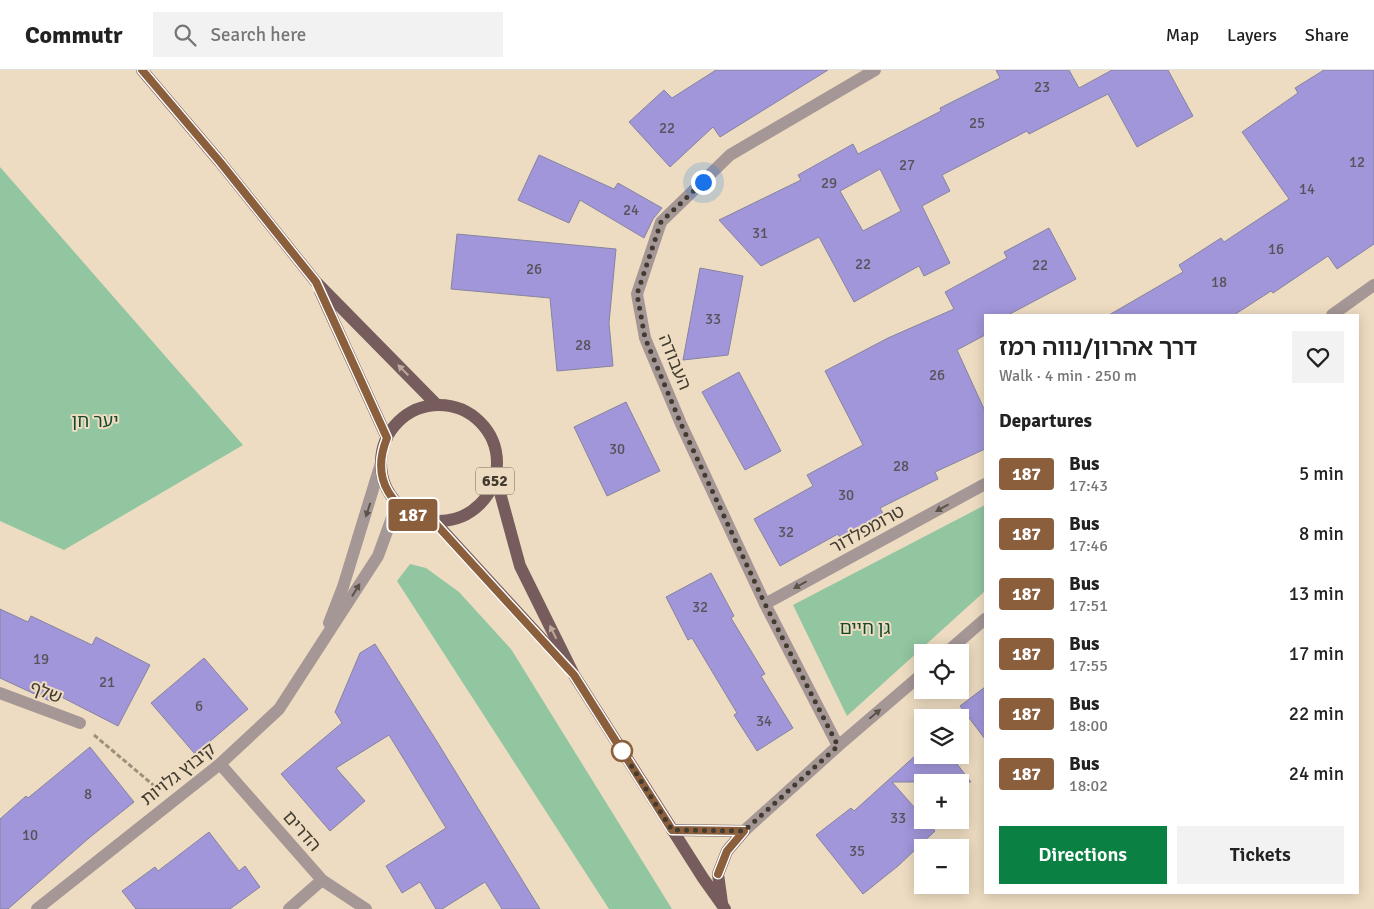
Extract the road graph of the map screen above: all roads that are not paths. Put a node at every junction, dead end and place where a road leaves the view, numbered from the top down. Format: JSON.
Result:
{"nodes":[{"id":1,"x":142,"y":70,"type":"edge"},
{"id":2,"x":875,"y":70,"type":"edge"},
{"id":3,"x":316,"y":282,"type":"junction"},
{"id":4,"x":1374,"y":286,"type":"edge"},
{"id":5,"x":1333,"y":314,"type":"edge"},
{"id":6,"x":437,"y":405,"type":"junction"},
{"id":7,"x":387,"y":438,"type":"junction"},
{"id":8,"x":381,"y":464,"type":"junction"},
{"id":9,"x":496,"y":478,"type":"junction"},
{"id":10,"x":984,"y":485,"type":"edge"},
{"id":11,"x":397,"y":504,"type":"junction"},
{"id":12,"x":434,"y":522,"type":"junction"},
{"id":13,"x":765,"y":604,"type":"junction"},
{"id":14,"x":984,"y":620,"type":"edge"},
{"id":15,"x":956,"y":644,"type":"edge"},
{"id":16,"x":321,"y":646,"type":"junction"},
{"id":17,"x":574,"y":675,"type":"junction"},
{"id":18,"x":914,"y":681,"type":"edge"},
{"id":19,"x":0,"y":693,"type":"edge"},
{"id":20,"x":80,"y":724,"type":"road end"},
{"id":21,"x":838,"y":746,"type":"junction"},
{"id":22,"x":220,"y":764,"type":"junction"},
{"id":23,"x":672,"y":830,"type":"junction"},
{"id":24,"x":744,"y":831,"type":"junction"},
{"id":25,"x":322,"y":880,"type":"junction"},
{"id":26,"x":724,"y":907,"type":"edge"},
{"id":27,"x":37,"y":909,"type":"edge"},
{"id":28,"x":289,"y":909,"type":"edge"},
{"id":29,"x":366,"y":909,"type":"edge"}],
"edges":[{"from":1,"to":3,"type":"main road"},
{"from":2,"to":13,"type":"street","name":"העבודה"},
{"from":6,"to":3,"type":"main road","one_way":true},
{"from":3,"to":7,"type":"main road"},
{"from":4,"to":5,"type":"street"},
{"from":6,"to":7,"type":"main road","number":"652"},
{"from":6,"to":9,"type":"main road","number":"652"},
{"from":7,"to":8,"type":"main road","number":"652"},
{"from":8,"to":11,"type":"main road","number":"652"},
{"from":8,"to":16,"type":"street","name":"קיבוץ גלויות","one_way":true},
{"from":9,"to":12,"type":"main road","number":"652"},
{"from":17,"to":9,"type":"main road","number":"652","one_way":true},
{"from":10,"to":13,"type":"street","name":"טרומפלדור","one_way":true},
{"from":11,"to":12,"type":"main road","number":"652"},
{"from":16,"to":11,"type":"street","name":"קיבוץ גלויות","one_way":true},
{"from":12,"to":17,"type":"main road","number":"652"},
{"from":13,"to":21,"type":"street","name":"העבודה"},
{"from":14,"to":15,"type":"street"},
{"from":16,"to":22,"type":"street","name":"קיבוץ גלויות"},
{"from":17,"to":23,"type":"main road","number":"652"},
{"from":21,"to":18,"type":"street","one_way":true},
{"from":19,"to":20,"type":"street","name":"שלף"},
{"from":21,"to":24,"type":"street"},
{"from":22,"to":25,"type":"street","name":"הדרים"},
{"from":22,"to":27,"type":"street","name":"קיבוץ גלויות"},
{"from":23,"to":24,"type":"main road"},
{"from":23,"to":26,"type":"main road","number":"652"},
{"from":24,"to":26,"type":"main road"},
{"from":25,"to":28,"type":"street"},
{"from":25,"to":29,"type":"street","name":"הדרים"}]}
